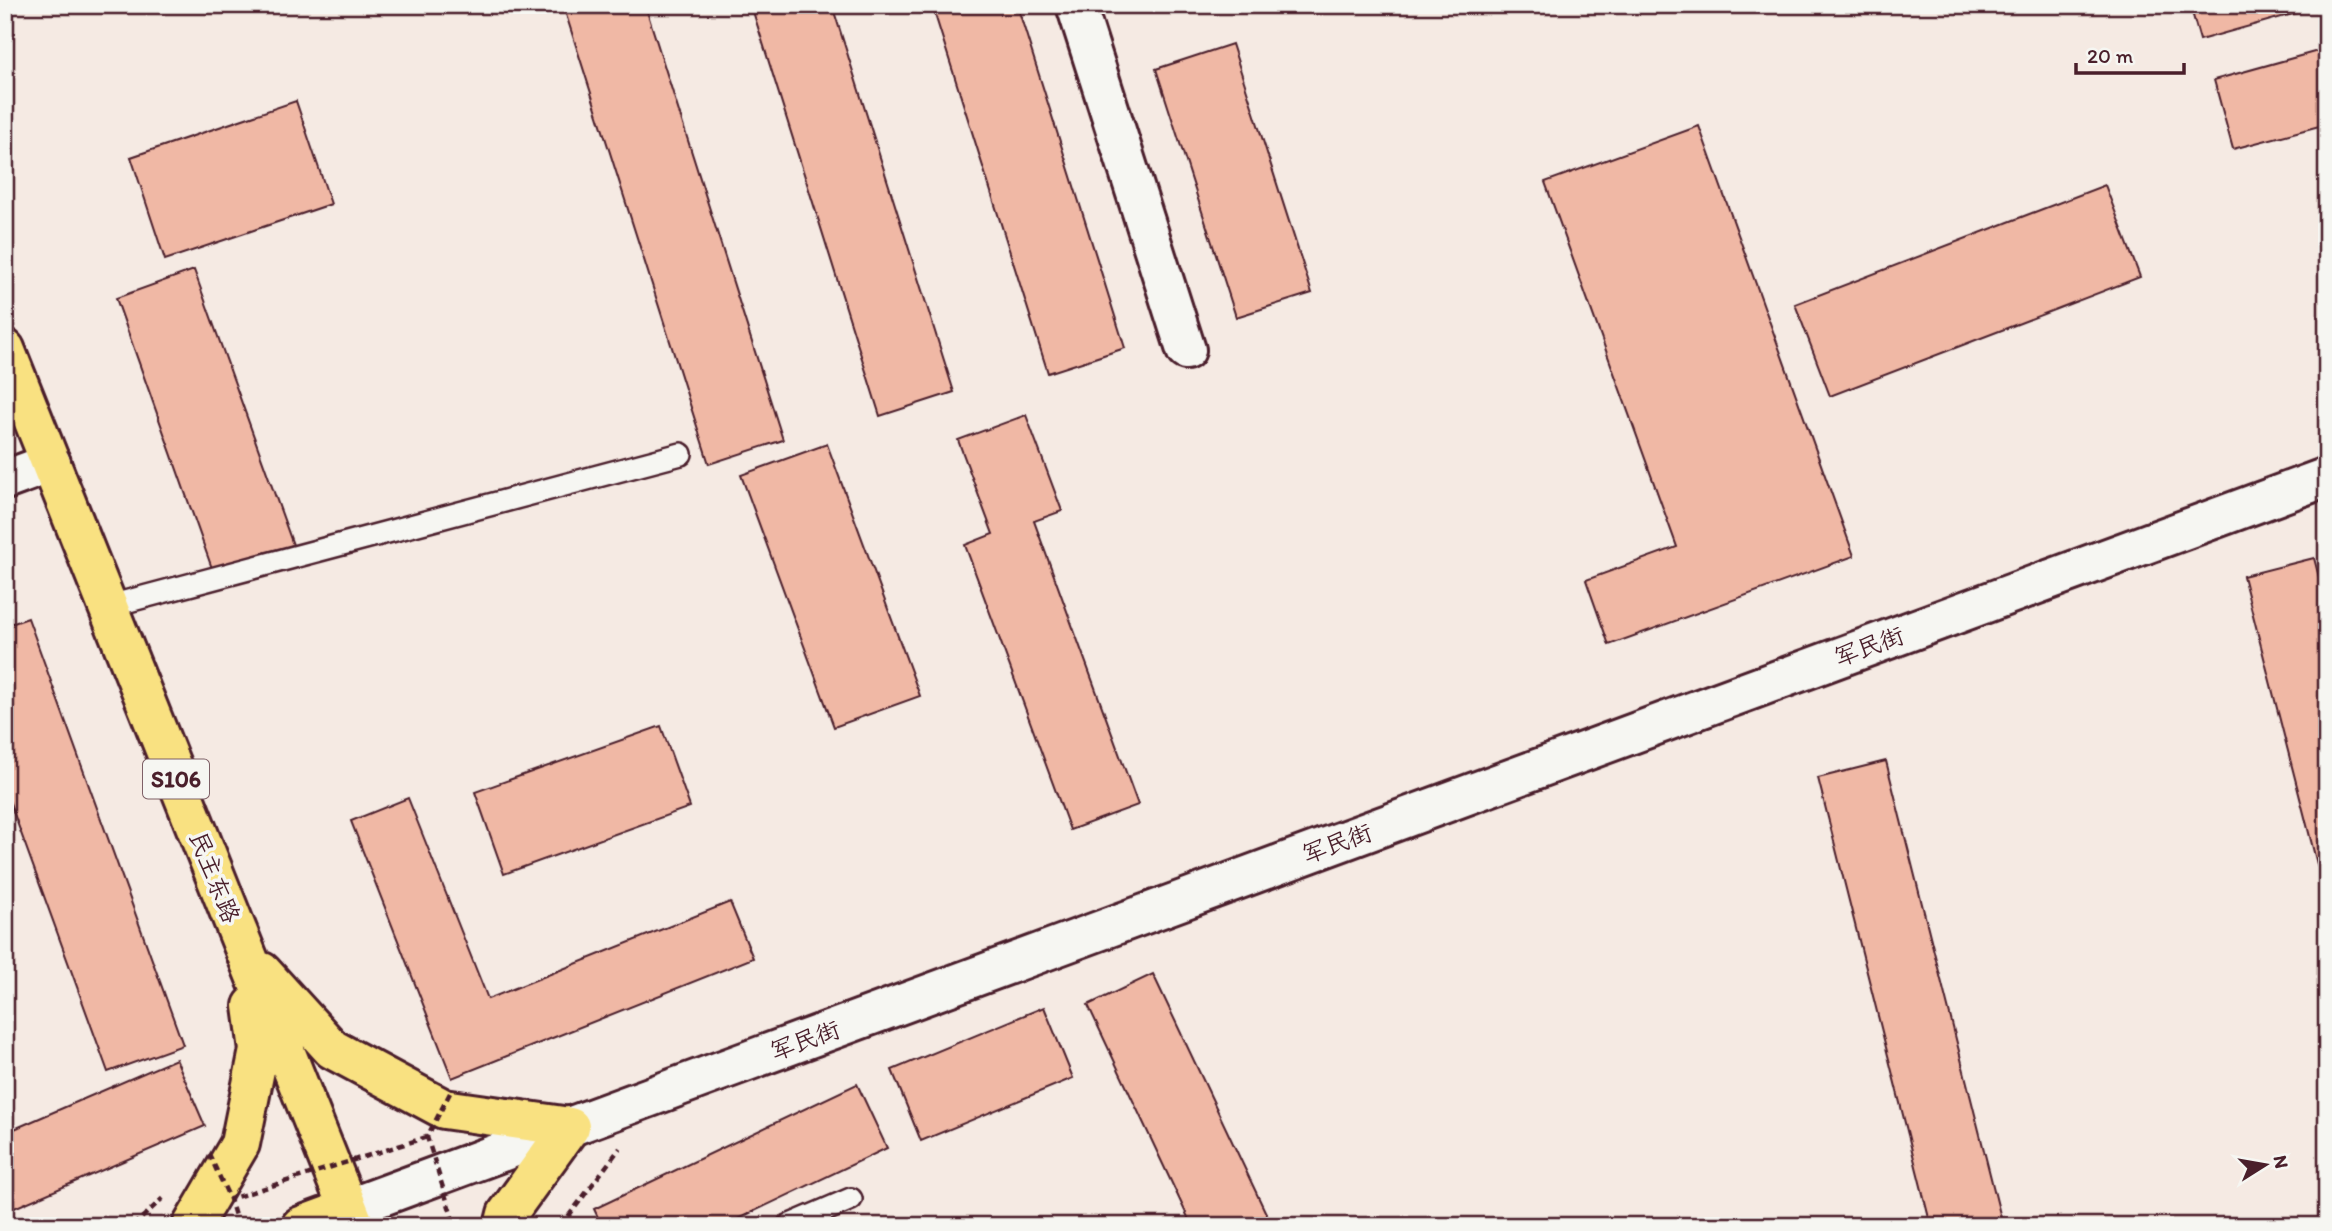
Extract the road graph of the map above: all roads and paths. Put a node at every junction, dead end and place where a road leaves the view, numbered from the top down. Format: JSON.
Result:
{"nodes":[{"id":1,"x":1076,"y":5,"type":"edge"},
{"id":2,"x":5,"y":349,"type":"edge"},
{"id":3,"x":1186,"y":350,"type":"dead end"},
{"id":4,"x":681,"y":454,"type":"dead end"},
{"id":5,"x":51,"y":463,"type":"junction"},
{"id":6,"x":2327,"y":477,"type":"edge"},
{"id":7,"x":5,"y":481,"type":"edge"},
{"id":8,"x":121,"y":603,"type":"dead end"},
{"id":9,"x":246,"y":955,"type":"junction"},
{"id":10,"x":450,"y":1093,"type":"dead end"},
{"id":11,"x":570,"y":1127,"type":"junction"},
{"id":12,"x":427,"y":1137,"type":"junction"},
{"id":13,"x":620,"y":1148,"type":"dead end"},
{"id":14,"x":209,"y":1154,"type":"dead end"},
{"id":15,"x":230,"y":1199,"type":"junction"},
{"id":16,"x":851,"y":1199,"type":"dead end"},
{"id":17,"x":351,"y":1218,"type":"edge"},
{"id":18,"x":192,"y":1226,"type":"edge"},
{"id":19,"x":238,"y":1226,"type":"edge"},
{"id":20,"x":301,"y":1226,"type":"edge"},
{"id":21,"x":456,"y":1226,"type":"edge"},
{"id":22,"x":504,"y":1226,"type":"edge"},
{"id":23,"x":561,"y":1226,"type":"edge"},
{"id":24,"x":788,"y":1226,"type":"edge"}],
"edges":[{"from":1,"to":3,"type":"main road"},
{"from":2,"to":5,"type":"main road","name":"民主东路","number":"S106"},
{"from":4,"to":8,"type":"lane"},
{"from":5,"to":7,"type":"main road"},
{"from":5,"to":9,"type":"main road","name":"民主东路","number":"S106"},
{"from":6,"to":11,"type":"main road","name":"军民街"},
{"from":9,"to":11,"type":"main road"},
{"from":9,"to":17,"type":"main road","name":"民主东路","number":"S106"},
{"from":9,"to":18,"type":"main road"},
{"from":10,"to":12,"type":"path","bridge":true},
{"from":11,"to":17,"type":"main road","name":"军民街"},
{"from":11,"to":22,"type":"main road"},
{"from":12,"to":15,"type":"path","bridge":true},
{"from":12,"to":21,"type":"path","bridge":true},
{"from":13,"to":23,"type":"path"},
{"from":14,"to":15,"type":"path","bridge":true},
{"from":15,"to":19,"type":"path","bridge":true},
{"from":16,"to":24,"type":"lane"},
{"from":17,"to":20,"type":"main road"}]}
